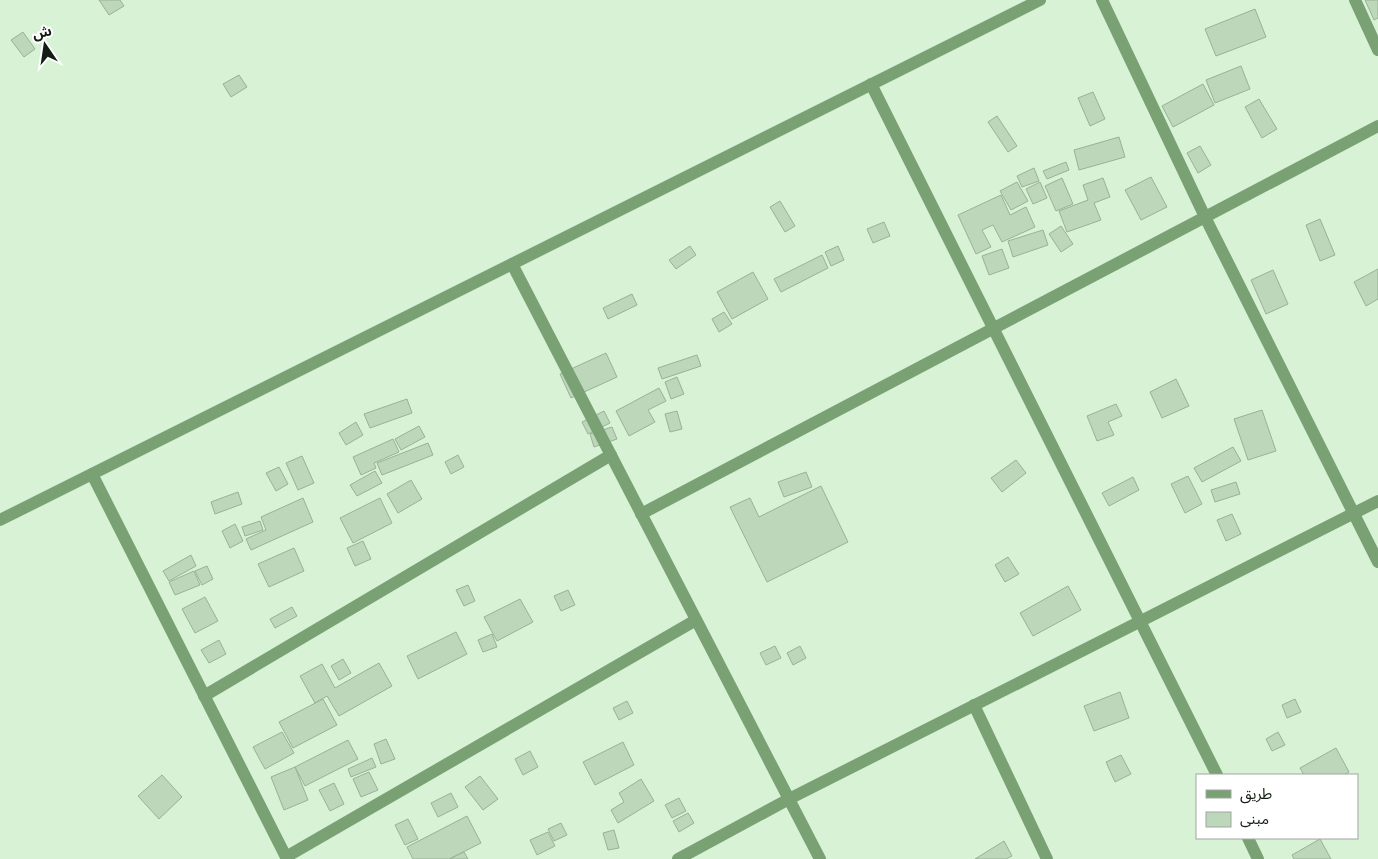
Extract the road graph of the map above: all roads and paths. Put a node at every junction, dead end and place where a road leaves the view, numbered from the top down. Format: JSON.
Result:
{"nodes":[{"id":1,"x":1040,"y":0,"type":"edge"},
{"id":2,"x":1102,"y":0,"type":"edge"},
{"id":3,"x":1355,"y":0,"type":"edge"},
{"id":4,"x":1378,"y":50,"type":"edge"},
{"id":5,"x":871,"y":84,"type":"junction"},
{"id":6,"x":1378,"y":126,"type":"edge"},
{"id":7,"x":1205,"y":217,"type":"junction"},
{"id":8,"x":512,"y":264,"type":"junction"},
{"id":9,"x":993,"y":328,"type":"junction"},
{"id":10,"x":611,"y":455,"type":"junction"},
{"id":11,"x":92,"y":474,"type":"junction"},
{"id":12,"x":1378,"y":501,"type":"edge"},
{"id":13,"x":641,"y":514,"type":"junction"},
{"id":14,"x":1353,"y":514,"type":"junction"},
{"id":15,"x":0,"y":520,"type":"edge"},
{"id":16,"x":1378,"y":562,"type":"edge"},
{"id":17,"x":696,"y":620,"type":"junction"},
{"id":18,"x":1140,"y":622,"type":"junction"},
{"id":19,"x":204,"y":696,"type":"junction"},
{"id":20,"x":974,"y":705,"type":"junction"},
{"id":21,"x":1216,"y":774,"type":"edge"},
{"id":22,"x":789,"y":799,"type":"junction"},
{"id":23,"x":1248,"y":839,"type":"edge"},
{"id":24,"x":287,"y":858,"type":"edge"},
{"id":25,"x":678,"y":859,"type":"edge"},
{"id":26,"x":820,"y":859,"type":"edge"},
{"id":27,"x":1047,"y":859,"type":"edge"},
{"id":28,"x":1258,"y":859,"type":"edge"}],
"edges":[{"from":1,"to":5,"type":"street"},
{"from":2,"to":7,"type":"street"},
{"from":3,"to":4,"type":"street"},
{"from":5,"to":8,"type":"street"},
{"from":5,"to":9,"type":"street"},
{"from":6,"to":7,"type":"street"},
{"from":7,"to":9,"type":"street"},
{"from":7,"to":14,"type":"street"},
{"from":8,"to":10,"type":"street"},
{"from":8,"to":11,"type":"street"},
{"from":9,"to":13,"type":"street"},
{"from":9,"to":18,"type":"street"},
{"from":10,"to":13,"type":"street"},
{"from":10,"to":19,"type":"street"},
{"from":11,"to":15,"type":"street"},
{"from":11,"to":19,"type":"street"},
{"from":12,"to":14,"type":"street"},
{"from":13,"to":17,"type":"street"},
{"from":14,"to":16,"type":"street"},
{"from":14,"to":18,"type":"street"},
{"from":17,"to":22,"type":"street"},
{"from":17,"to":24,"type":"street"},
{"from":18,"to":20,"type":"street"},
{"from":18,"to":21,"type":"street"},
{"from":19,"to":24,"type":"street"},
{"from":20,"to":22,"type":"street"},
{"from":20,"to":27,"type":"street"},
{"from":22,"to":25,"type":"street"},
{"from":22,"to":26,"type":"street"},
{"from":23,"to":28,"type":"street"}]}
